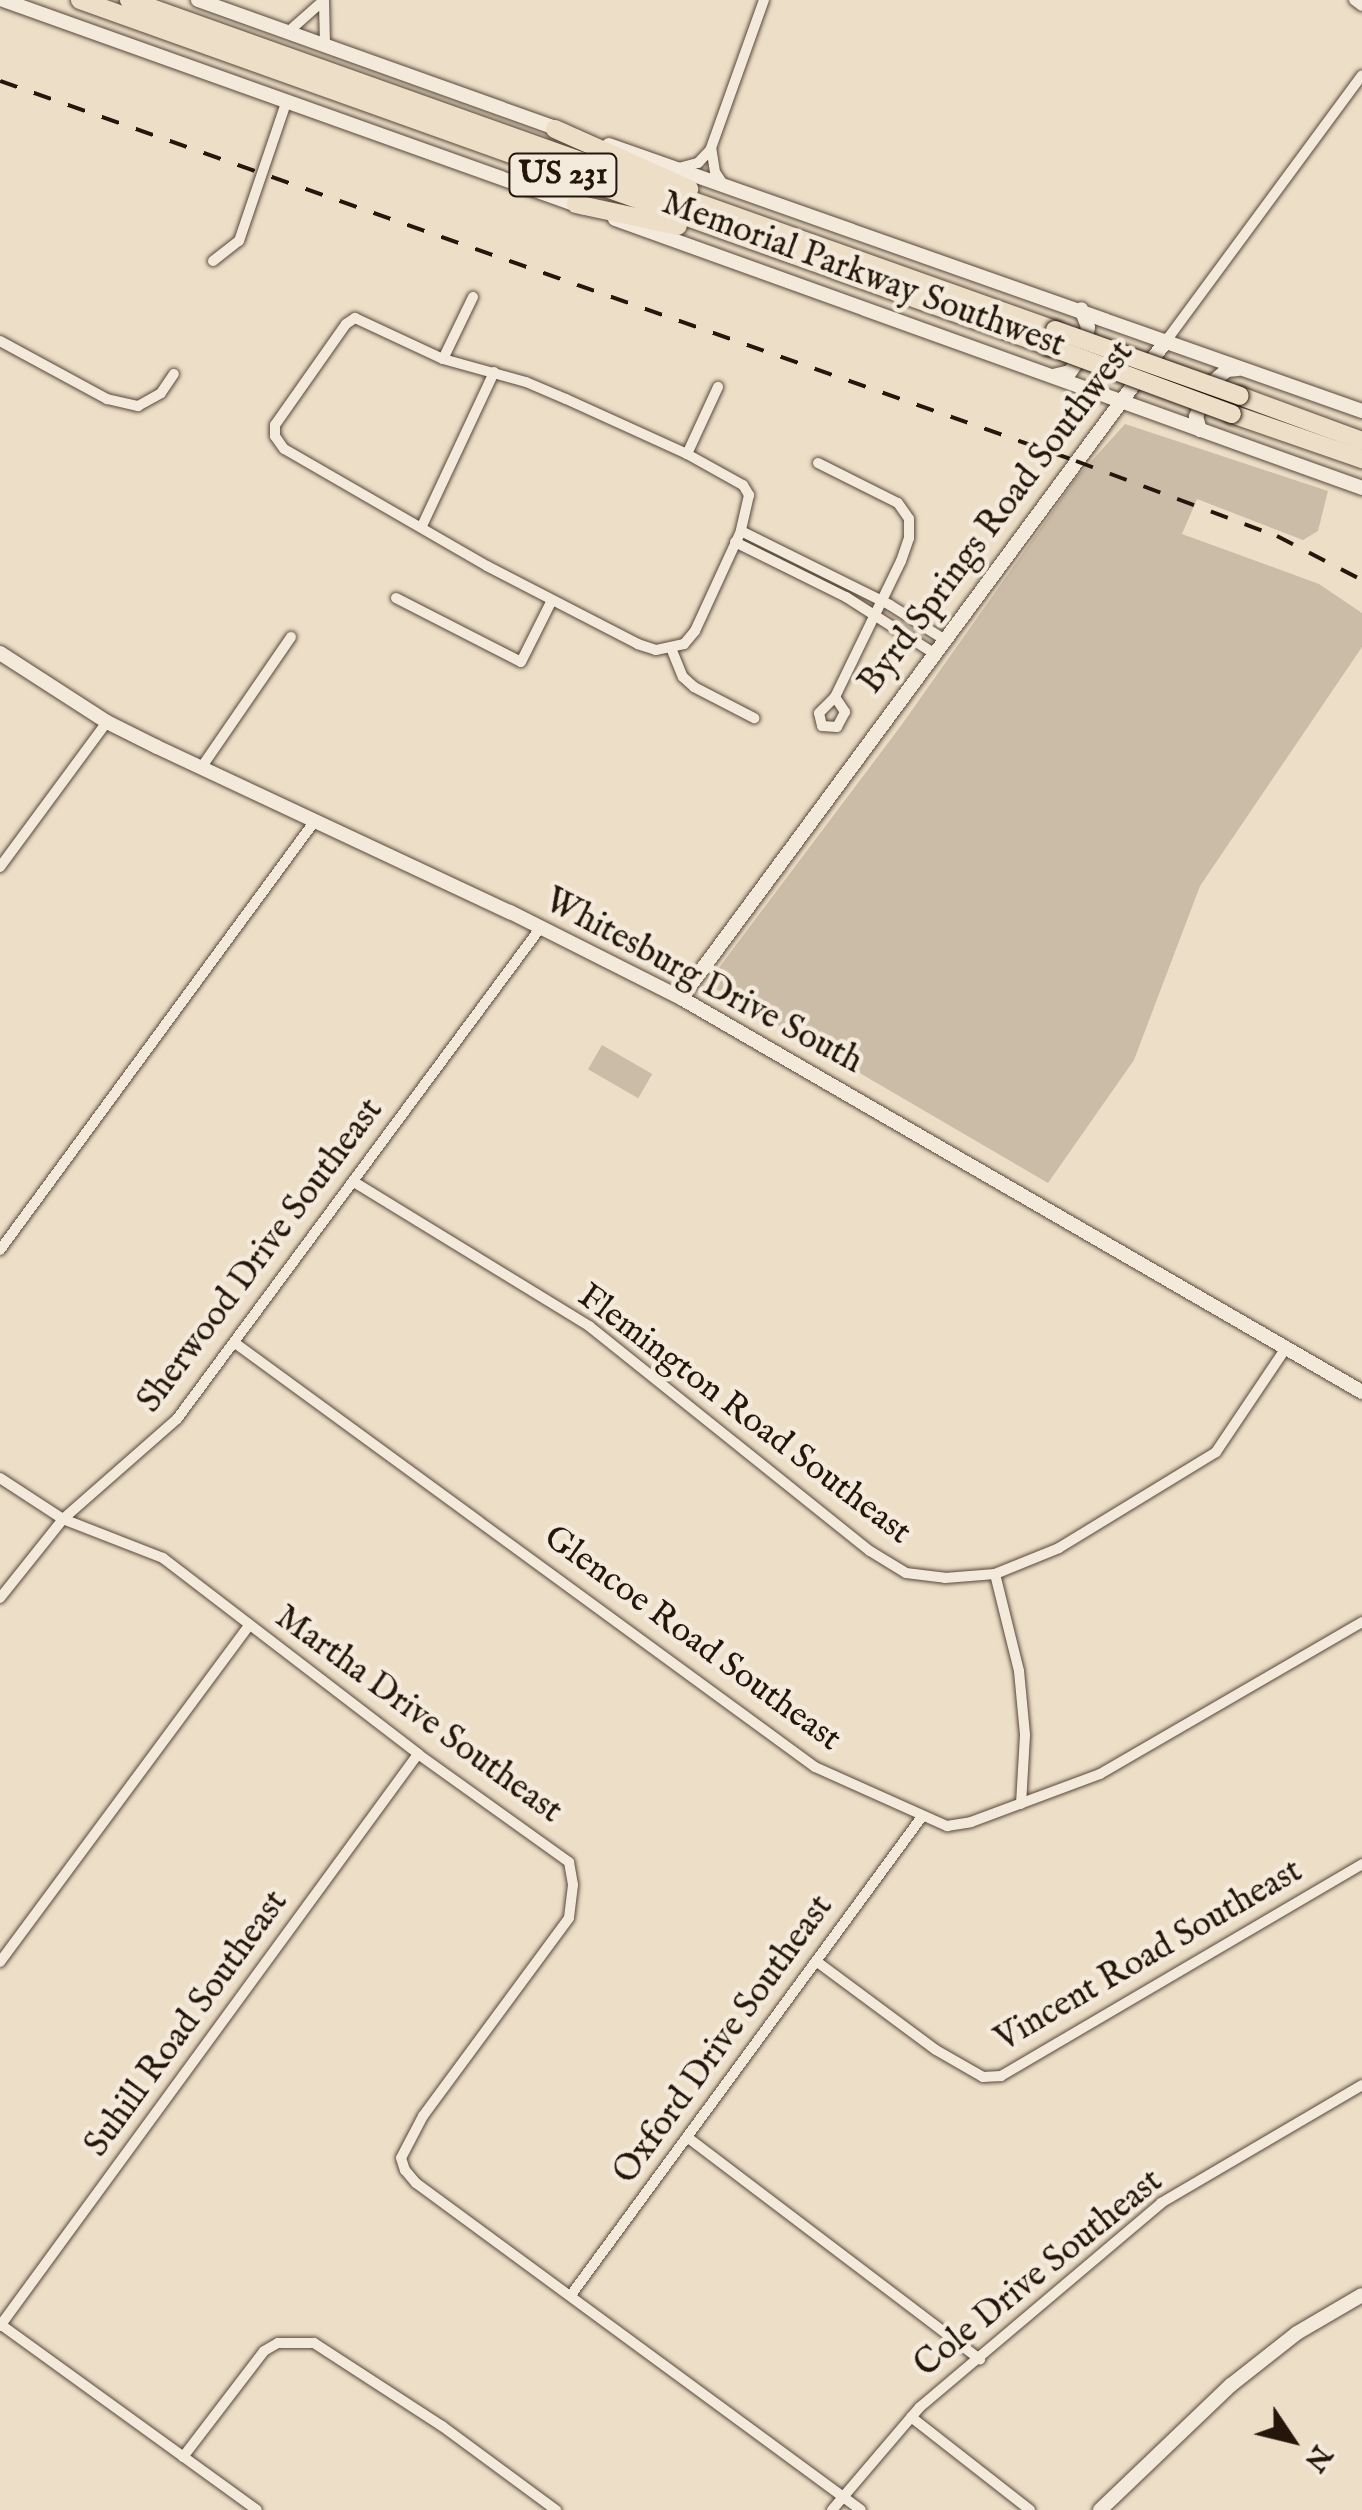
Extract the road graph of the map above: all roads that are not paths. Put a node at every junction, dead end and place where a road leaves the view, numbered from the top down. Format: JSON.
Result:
{"nodes":[{"id":1,"x":2,"y":0,"type":"edge"},
{"id":2,"x":80,"y":0,"type":"edge"},
{"id":3,"x":129,"y":0,"type":"edge"},
{"id":4,"x":198,"y":0,"type":"edge"},
{"id":5,"x":324,"y":0,"type":"edge"},
{"id":6,"x":764,"y":0,"type":"edge"},
{"id":7,"x":1354,"y":0,"type":"edge"},
{"id":8,"x":1362,"y":6,"type":"edge"},
{"id":9,"x":288,"y":32,"type":"junction"},
{"id":10,"x":325,"y":46,"type":"junction"},
{"id":11,"x":1362,"y":76,"type":"edge"},
{"id":12,"x":286,"y":103,"type":"junction"},
{"id":13,"x":556,"y":129,"type":"junction"},
{"id":14,"x":712,"y":148,"type":"junction"},
{"id":15,"x":674,"y":169,"type":"junction"},
{"id":16,"x":726,"y":188,"type":"junction"},
{"id":17,"x":576,"y":204,"type":"junction"},
{"id":18,"x":808,"y":242,"type":"junction"},
{"id":19,"x":795,"y":258,"type":"junction"},
{"id":20,"x":212,"y":261,"type":"dead end"},
{"id":21,"x":473,"y":297,"type":"dead end"},
{"id":22,"x":1080,"y":310,"type":"junction"},
{"id":23,"x":1051,"y":338,"type":"junction"},
{"id":24,"x":0,"y":341,"type":"edge"},
{"id":25,"x":1166,"y":341,"type":"junction"},
{"id":26,"x":443,"y":358,"type":"junction"},
{"id":27,"x":1244,"y":369,"type":"junction"},
{"id":28,"x":494,"y":372,"type":"junction"},
{"id":29,"x":174,"y":374,"type":"dead end"},
{"id":30,"x":1047,"y":376,"type":"junction"},
{"id":31,"x":718,"y":386,"type":"dead end"},
{"id":32,"x":1123,"y":402,"type":"junction"},
{"id":33,"x":1236,"y":405,"type":"junction"},
{"id":34,"x":1362,"y":411,"type":"edge"},
{"id":35,"x":1200,"y":430,"type":"junction"},
{"id":36,"x":1362,"y":442,"type":"edge"},
{"id":37,"x":687,"y":454,"type":"junction"},
{"id":38,"x":1362,"y":460,"type":"edge"},
{"id":39,"x":818,"y":463,"type":"dead end"},
{"id":40,"x":1362,"y":488,"type":"edge"},
{"id":41,"x":422,"y":526,"type":"junction"},
{"id":42,"x":738,"y":536,"type":"junction"},
{"id":43,"x":396,"y":598,"type":"dead end"},
{"id":44,"x":552,"y":600,"type":"junction"},
{"id":45,"x":882,"y":600,"type":"junction"},
{"id":46,"x":875,"y":614,"type":"junction"},
{"id":47,"x":291,"y":636,"type":"dead end"},
{"id":48,"x":942,"y":638,"type":"junction"},
{"id":49,"x":671,"y":648,"type":"junction"},
{"id":50,"x":932,"y":652,"type":"junction"},
{"id":51,"x":0,"y":653,"type":"edge"},
{"id":52,"x":835,"y":696,"type":"dead end"},
{"id":53,"x":754,"y":718,"type":"dead end"},
{"id":54,"x":107,"y":722,"type":"junction"},
{"id":55,"x":201,"y":768,"type":"junction"},
{"id":56,"x":314,"y":822,"type":"junction"},
{"id":57,"x":0,"y":866,"type":"edge"},
{"id":58,"x":542,"y":927,"type":"junction"},
{"id":59,"x":681,"y":998,"type":"junction"},
{"id":60,"x":354,"y":1182,"type":"junction"},
{"id":61,"x":0,"y":1250,"type":"edge"},
{"id":62,"x":235,"y":1343,"type":"junction"},
{"id":63,"x":1286,"y":1348,"type":"junction"},
{"id":64,"x":1362,"y":1392,"type":"edge"},
{"id":65,"x":0,"y":1478,"type":"edge"},
{"id":66,"x":63,"y":1519,"type":"junction"},
{"id":67,"x":995,"y":1574,"type":"junction"},
{"id":68,"x":0,"y":1598,"type":"edge"},
{"id":69,"x":1362,"y":1622,"type":"edge"},
{"id":70,"x":250,"y":1626,"type":"junction"},
{"id":71,"x":418,"y":1754,"type":"junction"},
{"id":72,"x":1021,"y":1804,"type":"junction"},
{"id":73,"x":920,"y":1818,"type":"junction"},
{"id":74,"x":1362,"y":1864,"type":"edge"},
{"id":75,"x":0,"y":1962,"type":"edge"},
{"id":76,"x":816,"y":1962,"type":"junction"},
{"id":77,"x":1362,"y":2085,"type":"edge"},
{"id":78,"x":687,"y":2137,"type":"junction"},
{"id":79,"x":571,"y":2295,"type":"junction"},
{"id":80,"x":1362,"y":2296,"type":"edge"},
{"id":81,"x":0,"y":2325,"type":"edge"},
{"id":82,"x":980,"y":2359,"type":"junction"},
{"id":83,"x":911,"y":2417,"type":"junction"},
{"id":84,"x":184,"y":2456,"type":"junction"},
{"id":85,"x":842,"y":2496,"type":"junction"},
{"id":86,"x":257,"y":2510,"type":"edge"},
{"id":87,"x":556,"y":2510,"type":"edge"},
{"id":88,"x":832,"y":2510,"type":"edge"},
{"id":89,"x":861,"y":2510,"type":"edge"},
{"id":90,"x":1030,"y":2510,"type":"edge"},
{"id":91,"x":1100,"y":2510,"type":"edge"}],
"edges":[{"from":1,"to":12,"type":"main road","name":"Memorial Parkway Southwest"},
{"from":2,"to":19,"type":"highway","name":"Memorial Parkway Southwest","number":"US 231"},
{"from":3,"to":18,"type":"highway","name":"Memorial Parkway Southwest","number":"US 231"},
{"from":4,"to":9,"type":"main road","name":"Memorial Parkway Southwest"},
{"from":5,"to":9,"type":"street"},
{"from":5,"to":10,"type":"street"},
{"from":6,"to":14,"type":"street"},
{"from":7,"to":8,"type":"street"},
{"from":9,"to":10,"type":"main road","name":"Memorial Parkway Southwest"},
{"from":10,"to":13,"type":"main road","name":"Memorial Parkway Southwest"},
{"from":11,"to":25,"type":"street","name":"Byrd Springs Road Southwest"},
{"from":12,"to":17,"type":"main road","name":"Memorial Parkway Southwest"},
{"from":12,"to":20,"type":"street"},
{"from":13,"to":15,"type":"main road","name":"Memorial Parkway Southwest"},
{"from":13,"to":18,"type":"highway"},
{"from":14,"to":15,"type":"street"},
{"from":14,"to":16,"type":"street"},
{"from":15,"to":16,"type":"main road","name":"Memorial Parkway Southwest"},
{"from":16,"to":22,"type":"main road","name":"Memorial Parkway Southwest"},
{"from":17,"to":19,"type":"highway"},
{"from":17,"to":30,"type":"main road","name":"Memorial Parkway Southwest"},
{"from":18,"to":23,"type":"highway","name":"Memorial Parkway Southwest","number":"US 231"},
{"from":19,"to":23,"type":"highway","name":"Memorial Parkway Southwest","number":"US 231"},
{"from":21,"to":26,"type":"street"},
{"from":22,"to":25,"type":"main road","name":"Memorial Parkway Southwest"},
{"from":22,"to":30,"type":"main road"},
{"from":23,"to":33,"type":"highway","name":"Memorial Parkway Southwest","bridge":true},
{"from":24,"to":29,"type":"street"},
{"from":25,"to":27,"type":"main road","name":"Memorial Parkway Southwest"},
{"from":25,"to":32,"type":"main road","name":"Byrd Springs Road Southwest"},
{"from":26,"to":28,"type":"street"},
{"from":26,"to":41,"type":"street"},
{"from":27,"to":34,"type":"main road","name":"Memorial Parkway Southwest"},
{"from":27,"to":35,"type":"main road"},
{"from":28,"to":37,"type":"street"},
{"from":28,"to":41,"type":"street"},
{"from":30,"to":32,"type":"main road","name":"Memorial Parkway Southwest"},
{"from":31,"to":37,"type":"street"},
{"from":32,"to":35,"type":"main road","name":"Memorial Parkway Southwest"},
{"from":32,"to":48,"type":"main road","name":"Byrd Springs Road Southwest"},
{"from":33,"to":36,"type":"highway","name":"Memorial Parkway Southwest"},
{"from":33,"to":38,"type":"highway","name":"Memorial Parkway Southwest"},
{"from":35,"to":40,"type":"main road","name":"Memorial Parkway Southwest"},
{"from":37,"to":42,"type":"street"},
{"from":39,"to":45,"type":"street"},
{"from":41,"to":44,"type":"street"},
{"from":42,"to":45,"type":"street"},
{"from":42,"to":46,"type":"street"},
{"from":42,"to":49,"type":"street"},
{"from":43,"to":44,"type":"street"},
{"from":44,"to":49,"type":"street"},
{"from":45,"to":46,"type":"street"},
{"from":45,"to":48,"type":"street"},
{"from":46,"to":50,"type":"street"},
{"from":46,"to":52,"type":"street"},
{"from":47,"to":55,"type":"street"},
{"from":48,"to":50,"type":"main road","name":"Byrd Springs Road Southwest"},
{"from":49,"to":53,"type":"street"},
{"from":50,"to":59,"type":"main road","name":"Byrd Springs Road Southwest"},
{"from":51,"to":54,"type":"main road","name":"Whitesburg Drive South"},
{"from":54,"to":55,"type":"main road","name":"Whitesburg Drive South"},
{"from":54,"to":57,"type":"street"},
{"from":55,"to":56,"type":"main road","name":"Whitesburg Drive South"},
{"from":56,"to":58,"type":"main road","name":"Whitesburg Drive South"},
{"from":56,"to":61,"type":"street"},
{"from":58,"to":59,"type":"main road","name":"Whitesburg Drive South"},
{"from":58,"to":60,"type":"street","name":"Sherwood Drive Southeast"},
{"from":59,"to":63,"type":"main road","name":"Whitesburg Drive South"},
{"from":60,"to":62,"type":"street","name":"Sherwood Drive Southeast"},
{"from":60,"to":67,"type":"street","name":"Flemington Road Southeast"},
{"from":62,"to":66,"type":"street","name":"Sherwood Drive Southeast"},
{"from":62,"to":73,"type":"street","name":"Glencoe Road Southeast"},
{"from":63,"to":64,"type":"main road","name":"Whitesburg Drive South"},
{"from":63,"to":67,"type":"street","name":"Flemington Road Southeast"},
{"from":65,"to":66,"type":"street","name":"Martha Drive Southeast"},
{"from":66,"to":68,"type":"street","name":"Sherwood Drive Southeast"},
{"from":66,"to":70,"type":"street","name":"Martha Drive Southeast"},
{"from":67,"to":72,"type":"street"},
{"from":69,"to":72,"type":"street","name":"Glencoe Road Southeast"},
{"from":70,"to":71,"type":"street","name":"Martha Drive Southeast"},
{"from":70,"to":75,"type":"street"},
{"from":71,"to":79,"type":"street","name":"Martha Drive Southeast"},
{"from":71,"to":81,"type":"street","name":"Suhill Road Southeast"},
{"from":72,"to":73,"type":"street","name":"Glencoe Road Southeast"},
{"from":73,"to":76,"type":"street","name":"Oxford Drive Southeast"},
{"from":74,"to":76,"type":"street","name":"Vincent Road Southeast"},
{"from":76,"to":78,"type":"street","name":"Oxford Drive Southeast"},
{"from":77,"to":82,"type":"street","name":"Cole Drive Southeast"},
{"from":78,"to":79,"type":"street","name":"Oxford Drive Southeast"},
{"from":78,"to":82,"type":"street"},
{"from":79,"to":85,"type":"street","name":"Martha Drive Southeast"},
{"from":80,"to":91,"type":"main road"},
{"from":81,"to":84,"type":"street"},
{"from":82,"to":83,"type":"street","name":"Cole Drive Southeast"},
{"from":83,"to":85,"type":"street","name":"Cole Drive Southeast"},
{"from":83,"to":90,"type":"street"},
{"from":84,"to":86,"type":"street"},
{"from":84,"to":87,"type":"street"},
{"from":85,"to":88,"type":"street","name":"Cole Drive Southeast"},
{"from":85,"to":89,"type":"street","name":"Martha Drive Southeast"}]}
